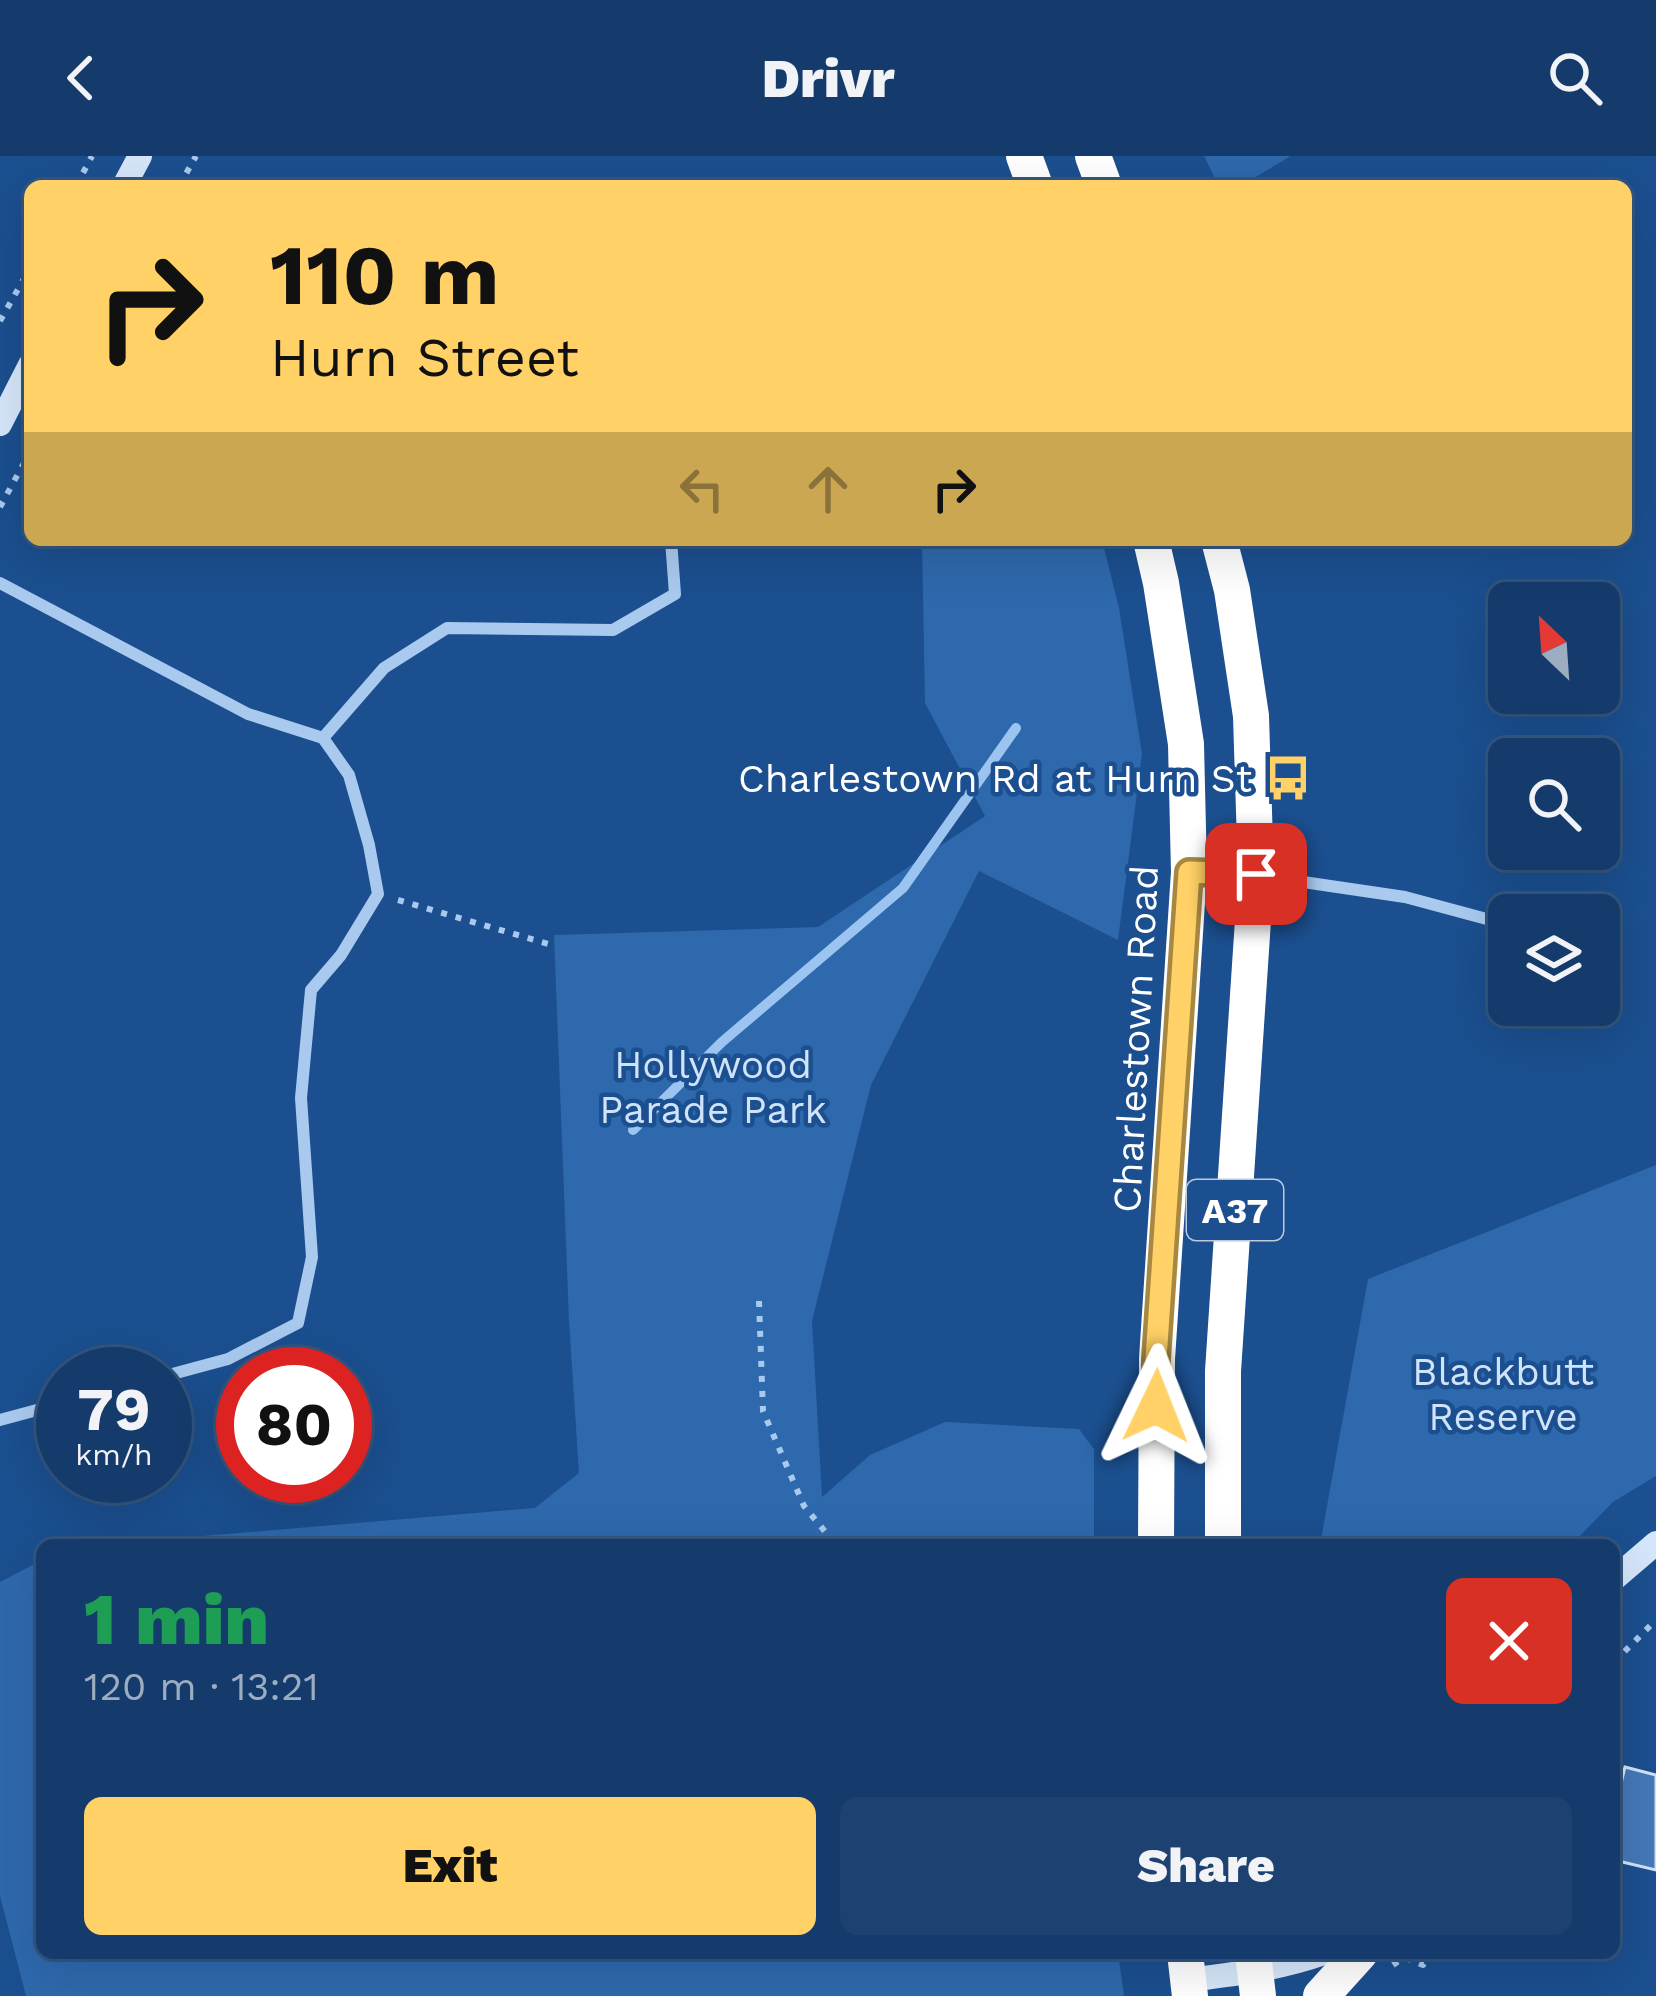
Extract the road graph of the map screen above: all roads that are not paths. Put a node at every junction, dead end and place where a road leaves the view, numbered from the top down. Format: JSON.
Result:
{"nodes":[{"id":1,"x":24,"y":377,"type":"edge"},
{"id":2,"x":0,"y":424,"type":"edge"},
{"id":3,"x":671,"y":546,"type":"edge"},
{"id":4,"x":1152,"y":546,"type":"edge"},
{"id":5,"x":1221,"y":546,"type":"edge"},
{"id":6,"x":0,"y":583,"type":"edge"},
{"id":7,"x":323,"y":738,"type":"junction"},
{"id":8,"x":1189,"y":872,"type":"junction"},
{"id":9,"x":1256,"y":874,"type":"junction"},
{"id":10,"x":1488,"y":919,"type":"edge"},
{"id":11,"x":192,"y":1369,"type":"edge"},
{"id":12,"x":36,"y":1410,"type":"edge"},
{"id":13,"x":0,"y":1420,"type":"edge"},
{"id":14,"x":1156,"y":1539,"type":"edge"},
{"id":15,"x":1223,"y":1539,"type":"edge"},
{"id":16,"x":1656,"y":1544,"type":"edge"},
{"id":17,"x":1620,"y":1575,"type":"edge"},
{"id":18,"x":1307,"y":1959,"type":"edge"},
{"id":19,"x":1355,"y":1959,"type":"edge"},
{"id":20,"x":1255,"y":1974,"type":"edge"},
{"id":21,"x":1188,"y":1976,"type":"edge"},
{"id":22,"x":1321,"y":1996,"type":"edge"}],
"edges":[{"from":1,"to":2,"type":"main road"},
{"from":3,"to":7,"type":"street"},
{"from":4,"to":8,"type":"highway","name":"Charlestown Road","number":"A37"},
{"from":5,"to":9,"type":"highway","number":"A37"},
{"from":6,"to":7,"type":"street"},
{"from":7,"to":11,"type":"street"},
{"from":8,"to":9,"type":"street"},
{"from":8,"to":14,"type":"highway","name":"Charlestown Road","number":"A37"},
{"from":9,"to":10,"type":"street"},
{"from":9,"to":15,"type":"highway","number":"A37"},
{"from":12,"to":13,"type":"street"},
{"from":16,"to":17,"type":"main road"},
{"from":18,"to":20,"type":"main road"},
{"from":19,"to":22,"type":"highway"},
{"from":20,"to":21,"type":"main road"}]}
